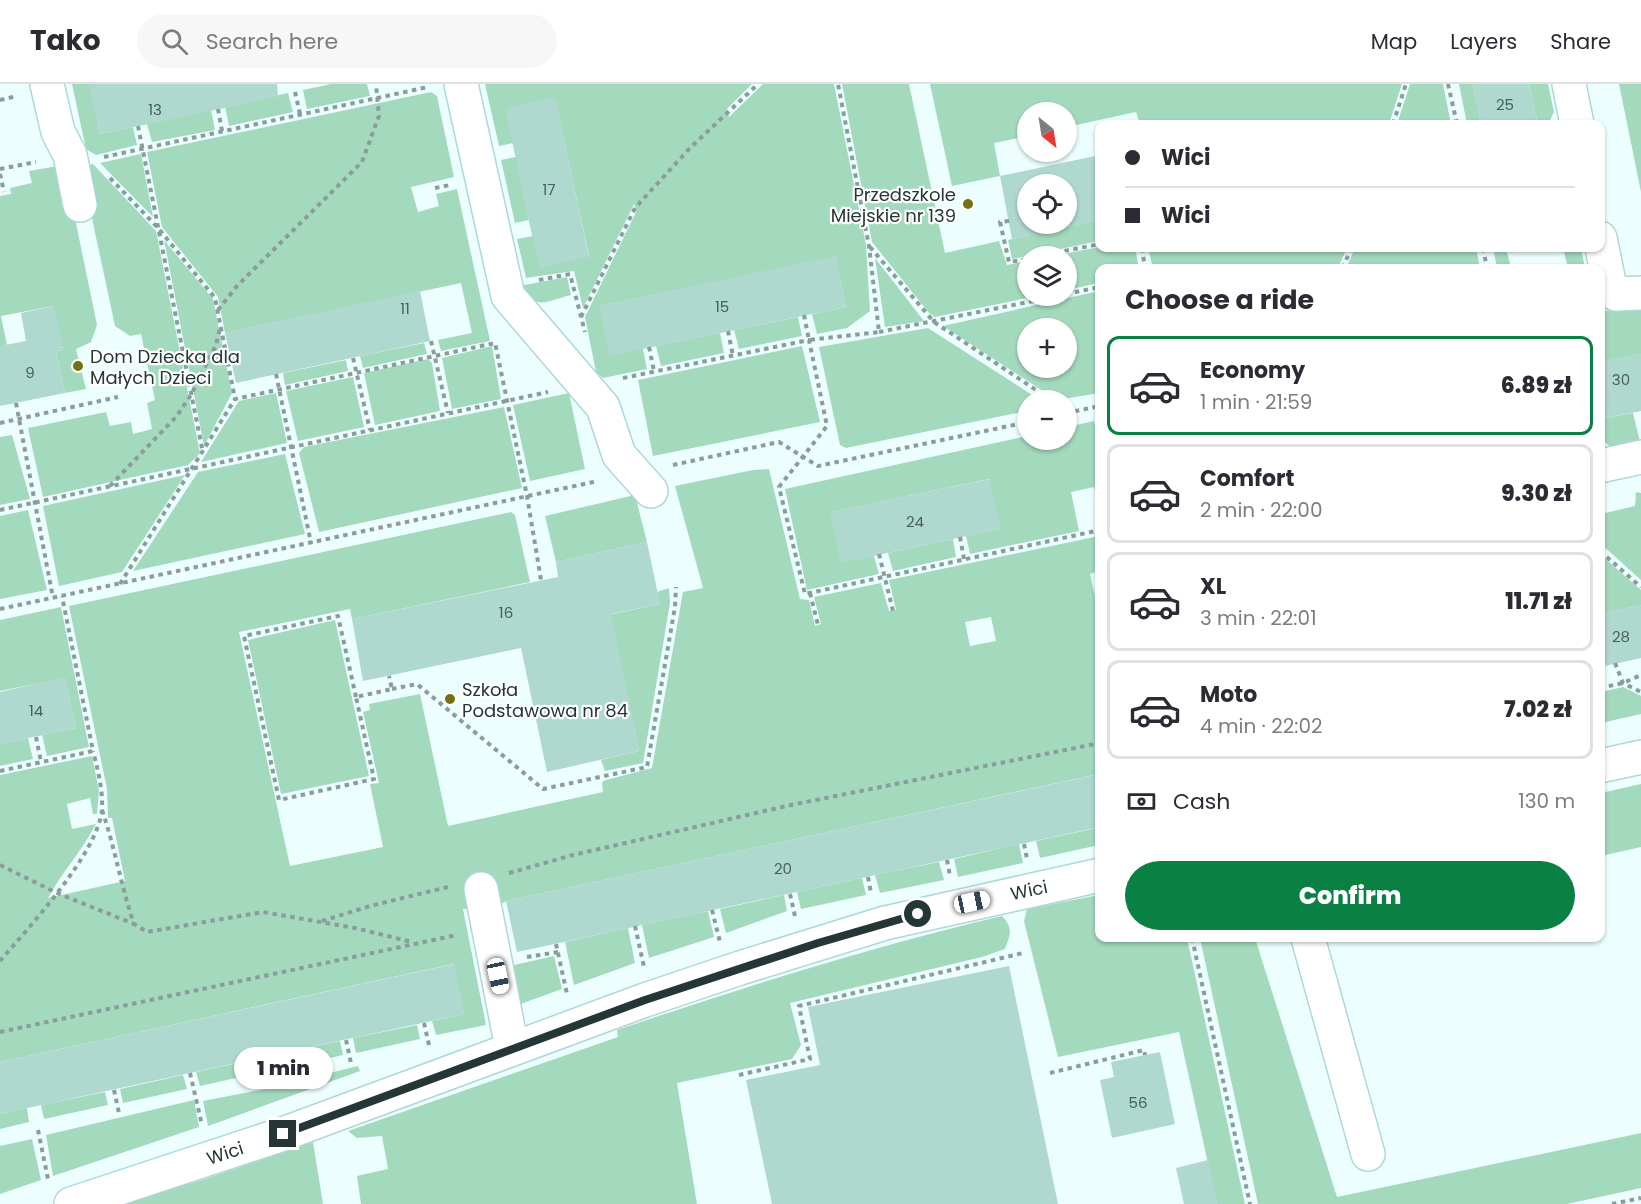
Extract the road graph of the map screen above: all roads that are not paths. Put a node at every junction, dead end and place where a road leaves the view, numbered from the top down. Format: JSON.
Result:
{"nodes":[{"id":1,"x":47,"y":84,"type":"edge"},
{"id":2,"x":461,"y":84,"type":"edge"},
{"id":3,"x":1569,"y":84,"type":"edge"},
{"id":4,"x":1576,"y":120,"type":"edge"},
{"id":5,"x":80,"y":205,"type":"dead end"},
{"id":6,"x":1603,"y":252,"type":"edge"},
{"id":7,"x":1641,"y":293,"type":"edge"},
{"id":8,"x":1641,"y":457,"type":"edge"},
{"id":9,"x":1605,"y":465,"type":"edge"},
{"id":10,"x":644,"y":482,"type":"road end"},
{"id":11,"x":1641,"y":757,"type":"edge"},
{"id":12,"x":1605,"y":765,"type":"edge"},
{"id":13,"x":1095,"y":876,"type":"edge"},
{"id":14,"x":477,"y":883,"type":"road end"},
{"id":15,"x":1309,"y":942,"type":"edge"},
{"id":16,"x":512,"y":1048,"type":"junction"},
{"id":17,"x":1368,"y":1154,"type":"dead end"},
{"id":18,"x":71,"y":1204,"type":"edge"}],
"edges":[{"from":1,"to":5,"type":"street"},
{"from":2,"to":10,"type":"street"},
{"from":3,"to":4,"type":"street"},
{"from":6,"to":7,"type":"street"},
{"from":8,"to":9,"type":"street"},
{"from":11,"to":12,"type":"street"},
{"from":13,"to":16,"type":"street","name":"Wici"},
{"from":14,"to":16,"type":"street"},
{"from":15,"to":17,"type":"street"},
{"from":16,"to":18,"type":"street","name":"Wici"}]}
